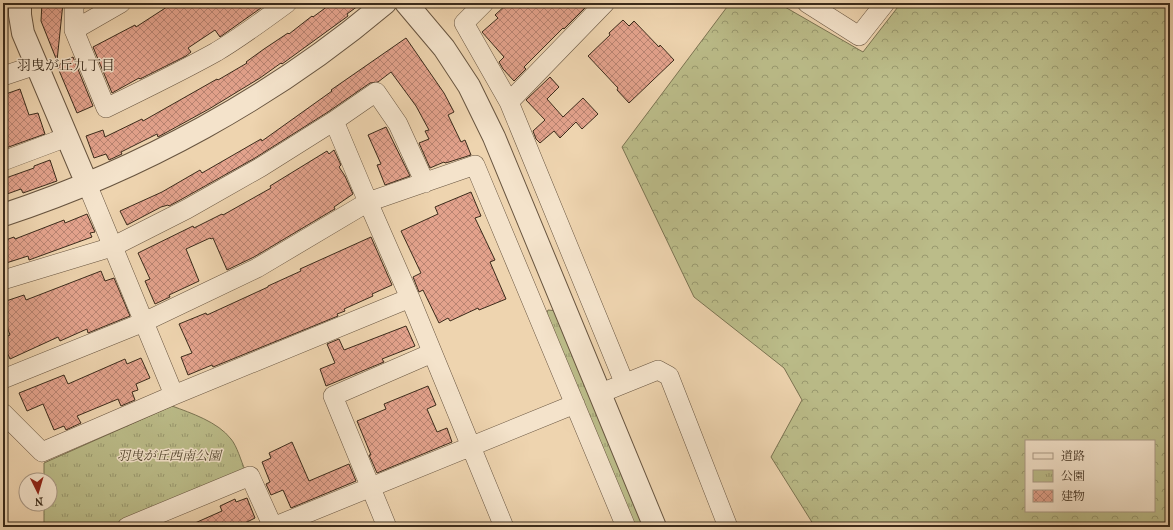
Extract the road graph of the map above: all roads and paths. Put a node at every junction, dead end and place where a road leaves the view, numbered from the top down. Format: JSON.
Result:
{"nodes":[{"id":1,"x":20,"y":3,"type":"edge"},
{"id":2,"x":76,"y":3,"type":"edge"},
{"id":3,"x":121,"y":3,"type":"edge"},
{"id":4,"x":287,"y":3,"type":"edge"},
{"id":5,"x":384,"y":3,"type":"edge"},
{"id":6,"x":406,"y":3,"type":"edge"},
{"id":7,"x":484,"y":3,"type":"edge"},
{"id":8,"x":605,"y":3,"type":"edge"},
{"id":9,"x":807,"y":3,"type":"edge"},
{"id":10,"x":885,"y":3,"type":"edge"},
{"id":11,"x":74,"y":30,"type":"junction"},
{"id":12,"x":36,"y":65,"type":"junction"},
{"id":13,"x":3,"y":76,"type":"edge"},
{"id":14,"x":509,"y":102,"type":"junction"},
{"id":15,"x":334,"y":121,"type":"junction"},
{"id":16,"x":66,"y":137,"type":"junction"},
{"id":17,"x":3,"y":161,"type":"edge"},
{"id":18,"x":425,"y":183,"type":"junction"},
{"id":19,"x":87,"y":184,"type":"junction"},
{"id":20,"x":368,"y":202,"type":"junction"},
{"id":21,"x":3,"y":215,"type":"edge"},
{"id":22,"x":112,"y":247,"type":"junction"},
{"id":23,"x":3,"y":280,"type":"edge"},
{"id":24,"x":410,"y":298,"type":"junction"},
{"id":25,"x":562,"y":301,"type":"junction"},
{"id":26,"x":536,"y":310,"type":"junction"},
{"id":27,"x":144,"y":322,"type":"junction"},
{"id":28,"x":432,"y":353,"type":"junction"},
{"id":29,"x":3,"y":379,"type":"edge"},
{"id":30,"x":624,"y":382,"type":"junction"},
{"id":31,"x":601,"y":393,"type":"junction"},
{"id":32,"x":174,"y":395,"type":"junction"},
{"id":33,"x":576,"y":404,"type":"junction"},
{"id":34,"x":3,"y":413,"type":"edge"},
{"id":35,"x":471,"y":447,"type":"junction"},
{"id":36,"x":370,"y":487,"type":"junction"},
{"id":37,"x":127,"y":527,"type":"edge"},
{"id":38,"x":273,"y":527,"type":"edge"},
{"id":39,"x":387,"y":527,"type":"edge"},
{"id":40,"x":504,"y":527,"type":"edge"},
{"id":41,"x":626,"y":527,"type":"edge"},
{"id":42,"x":655,"y":527,"type":"edge"},
{"id":43,"x":728,"y":527,"type":"edge"}],
"edges":[{"from":1,"to":12,"type":"street"},
{"from":2,"to":11,"type":"street"},
{"from":3,"to":11,"type":"street"},
{"from":4,"to":11,"type":"street"},
{"from":5,"to":19,"type":"street"},
{"from":6,"to":25,"type":"street"},
{"from":7,"to":14,"type":"street"},
{"from":8,"to":14,"type":"street"},
{"from":9,"to":10,"type":"street"},
{"from":12,"to":13,"type":"street"},
{"from":12,"to":16,"type":"street"},
{"from":14,"to":30,"type":"street"},
{"from":15,"to":18,"type":"street"},
{"from":15,"to":20,"type":"street"},
{"from":15,"to":22,"type":"street"},
{"from":16,"to":17,"type":"street"},
{"from":16,"to":19,"type":"street"},
{"from":18,"to":20,"type":"street"},
{"from":18,"to":26,"type":"street"},
{"from":19,"to":21,"type":"street"},
{"from":19,"to":22,"type":"street"},
{"from":20,"to":24,"type":"street"},
{"from":20,"to":27,"type":"street"},
{"from":22,"to":23,"type":"street"},
{"from":22,"to":27,"type":"street"},
{"from":24,"to":28,"type":"street"},
{"from":24,"to":32,"type":"street"},
{"from":25,"to":26,"type":"street"},
{"from":25,"to":31,"type":"street"},
{"from":26,"to":33,"type":"street"},
{"from":27,"to":29,"type":"street"},
{"from":27,"to":32,"type":"street"},
{"from":28,"to":35,"type":"street"},
{"from":28,"to":36,"type":"street"},
{"from":30,"to":31,"type":"street"},
{"from":30,"to":43,"type":"street"},
{"from":31,"to":42,"type":"street"},
{"from":32,"to":34,"type":"street"},
{"from":33,"to":35,"type":"street"},
{"from":33,"to":41,"type":"street"},
{"from":35,"to":36,"type":"street"},
{"from":35,"to":40,"type":"street"},
{"from":36,"to":38,"type":"street"},
{"from":36,"to":39,"type":"street"},
{"from":37,"to":38,"type":"street"}]}
